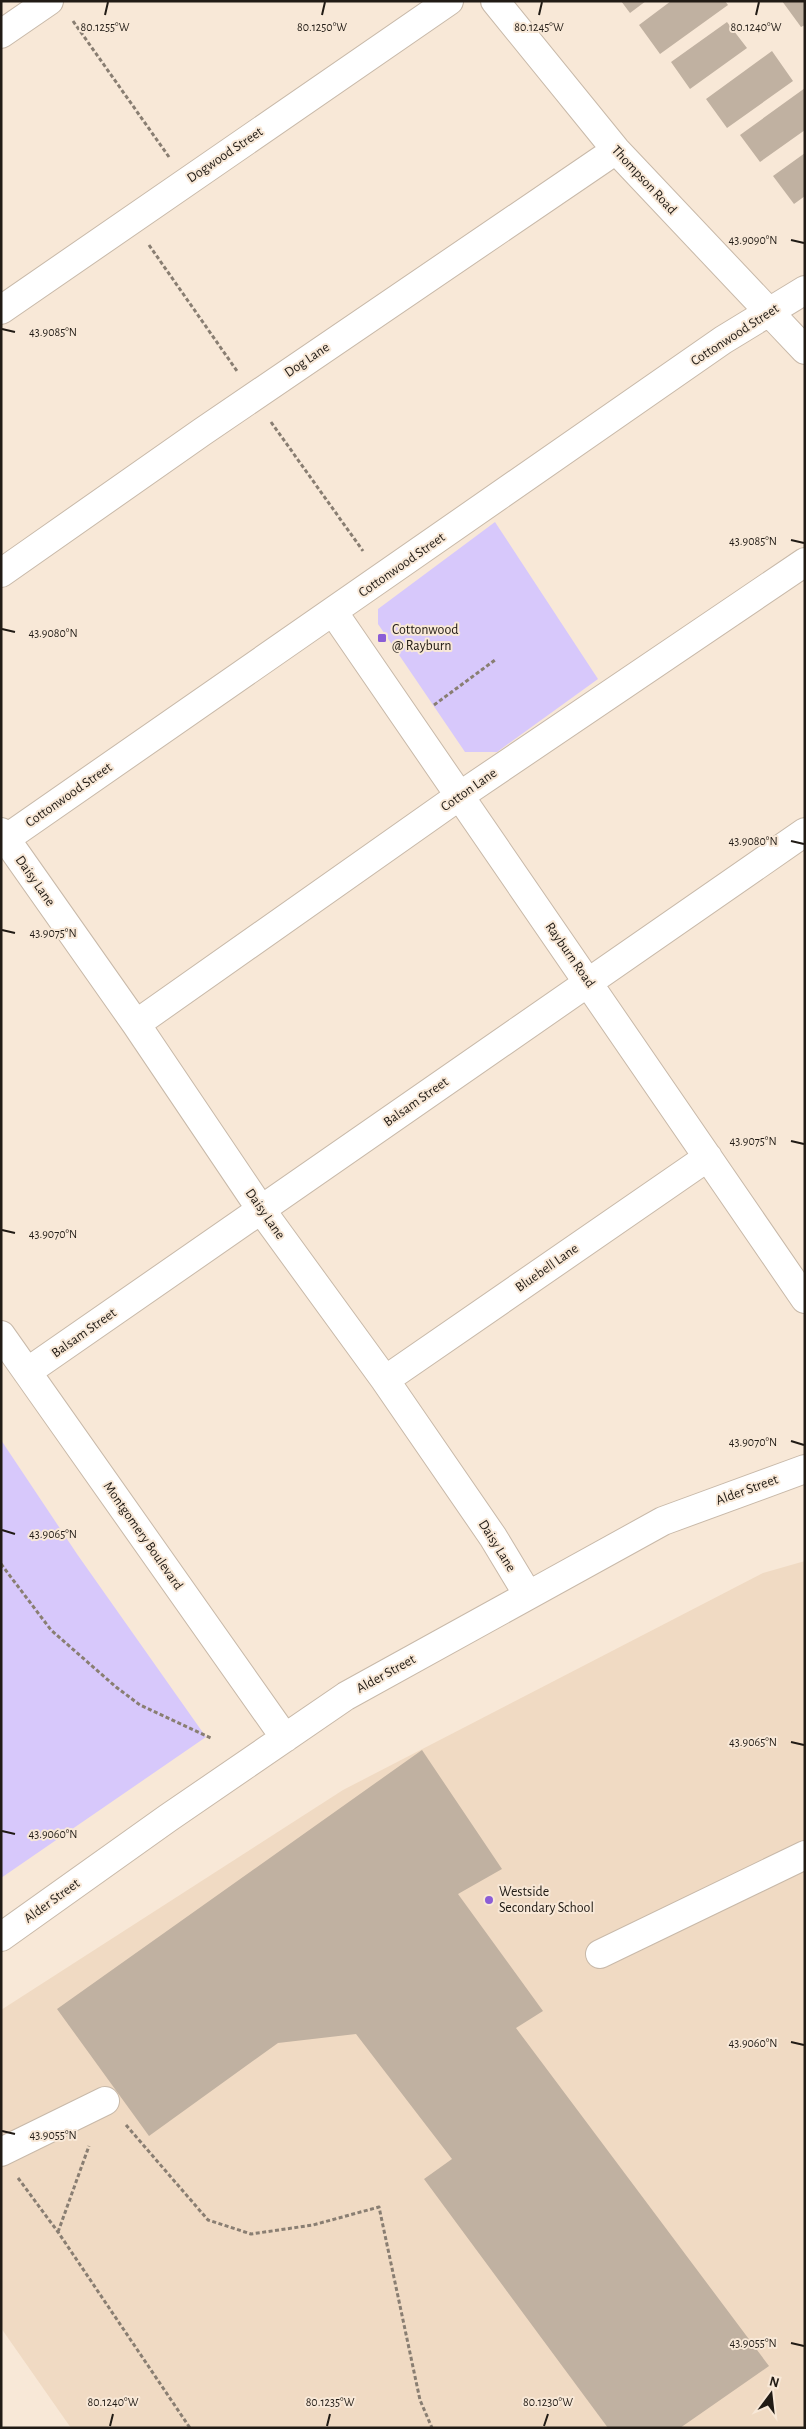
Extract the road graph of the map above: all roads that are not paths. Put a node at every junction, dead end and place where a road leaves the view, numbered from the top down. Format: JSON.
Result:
{"nodes":[{"id":1,"x":449,"y":1,"type":"edge"},
{"id":2,"x":495,"y":1,"type":"edge"},
{"id":3,"x":59,"y":8,"type":"edge"},
{"id":4,"x":1,"y":34,"type":"edge"},
{"id":5,"x":616,"y":150,"type":"junction"},
{"id":6,"x":805,"y":290,"type":"edge"},
{"id":7,"x":1,"y":310,"type":"edge"},
{"id":8,"x":768,"y":312,"type":"junction"},
{"id":9,"x":805,"y":350,"type":"edge"},
{"id":10,"x":805,"y":562,"type":"edge"},
{"id":11,"x":1,"y":573,"type":"edge"},
{"id":12,"x":334,"y":613,"type":"junction"},
{"id":13,"x":458,"y":797,"type":"junction"},
{"id":14,"x":805,"y":832,"type":"edge"},
{"id":15,"x":3,"y":838,"type":"edge"},
{"id":16,"x":588,"y":981,"type":"junction"},
{"id":17,"x":136,"y":1024,"type":"junction"},
{"id":18,"x":708,"y":1157,"type":"junction"},
{"id":19,"x":262,"y":1211,"type":"junction"},
{"id":20,"x":805,"y":1298,"type":"edge"},
{"id":21,"x":1,"y":1335,"type":"edge"},
{"id":22,"x":28,"y":1372,"type":"junction"},
{"id":23,"x":385,"y":1380,"type":"junction"},
{"id":24,"x":805,"y":1469,"type":"edge"},
{"id":25,"x":528,"y":1595,"type":"junction"},
{"id":26,"x":285,"y":1738,"type":"junction"},
{"id":27,"x":805,"y":1855,"type":"edge"},
{"id":28,"x":1,"y":1937,"type":"edge"},
{"id":29,"x":600,"y":1954,"type":"dead end"},
{"id":30,"x":106,"y":2101,"type":"road end"},
{"id":31,"x":7,"y":2161,"type":"edge"}],
"edges":[{"from":1,"to":7,"type":"street","name":"Dogwood Street"},
{"from":2,"to":5,"type":"street","name":"Thompson Road"},
{"from":3,"to":4,"type":"street"},
{"from":5,"to":8,"type":"street","name":"Thompson Road"},
{"from":5,"to":11,"type":"street","name":"Dog Lane"},
{"from":6,"to":8,"type":"street","name":"Cottonwood Street"},
{"from":8,"to":9,"type":"street","name":"Thompson Road"},
{"from":8,"to":12,"type":"street","name":"Cottonwood Street"},
{"from":10,"to":13,"type":"street","name":"Cotton Lane"},
{"from":12,"to":13,"type":"street","name":"Rayburn Road"},
{"from":12,"to":15,"type":"street","name":"Cottonwood Street"},
{"from":13,"to":16,"type":"street","name":"Rayburn Road"},
{"from":13,"to":17,"type":"street","name":"Cotton Lane"},
{"from":14,"to":16,"type":"street","name":"Balsam Street"},
{"from":15,"to":17,"type":"street","name":"Daisy Lane"},
{"from":16,"to":18,"type":"street","name":"Rayburn Road"},
{"from":16,"to":19,"type":"street","name":"Balsam Street"},
{"from":17,"to":19,"type":"street","name":"Daisy Lane"},
{"from":18,"to":20,"type":"street","name":"Rayburn Road"},
{"from":18,"to":23,"type":"street","name":"Bluebell Lane"},
{"from":19,"to":22,"type":"street","name":"Balsam Street"},
{"from":19,"to":23,"type":"street","name":"Daisy Lane"},
{"from":21,"to":22,"type":"street","name":"Montgomery Boulevard"},
{"from":22,"to":26,"type":"street","name":"Montgomery Boulevard"},
{"from":23,"to":25,"type":"street","name":"Daisy Lane"},
{"from":24,"to":25,"type":"street","name":"Alder Street"},
{"from":25,"to":26,"type":"street","name":"Alder Street"},
{"from":26,"to":28,"type":"street","name":"Alder Street"},
{"from":27,"to":29,"type":"street"},
{"from":30,"to":31,"type":"street"}]}
